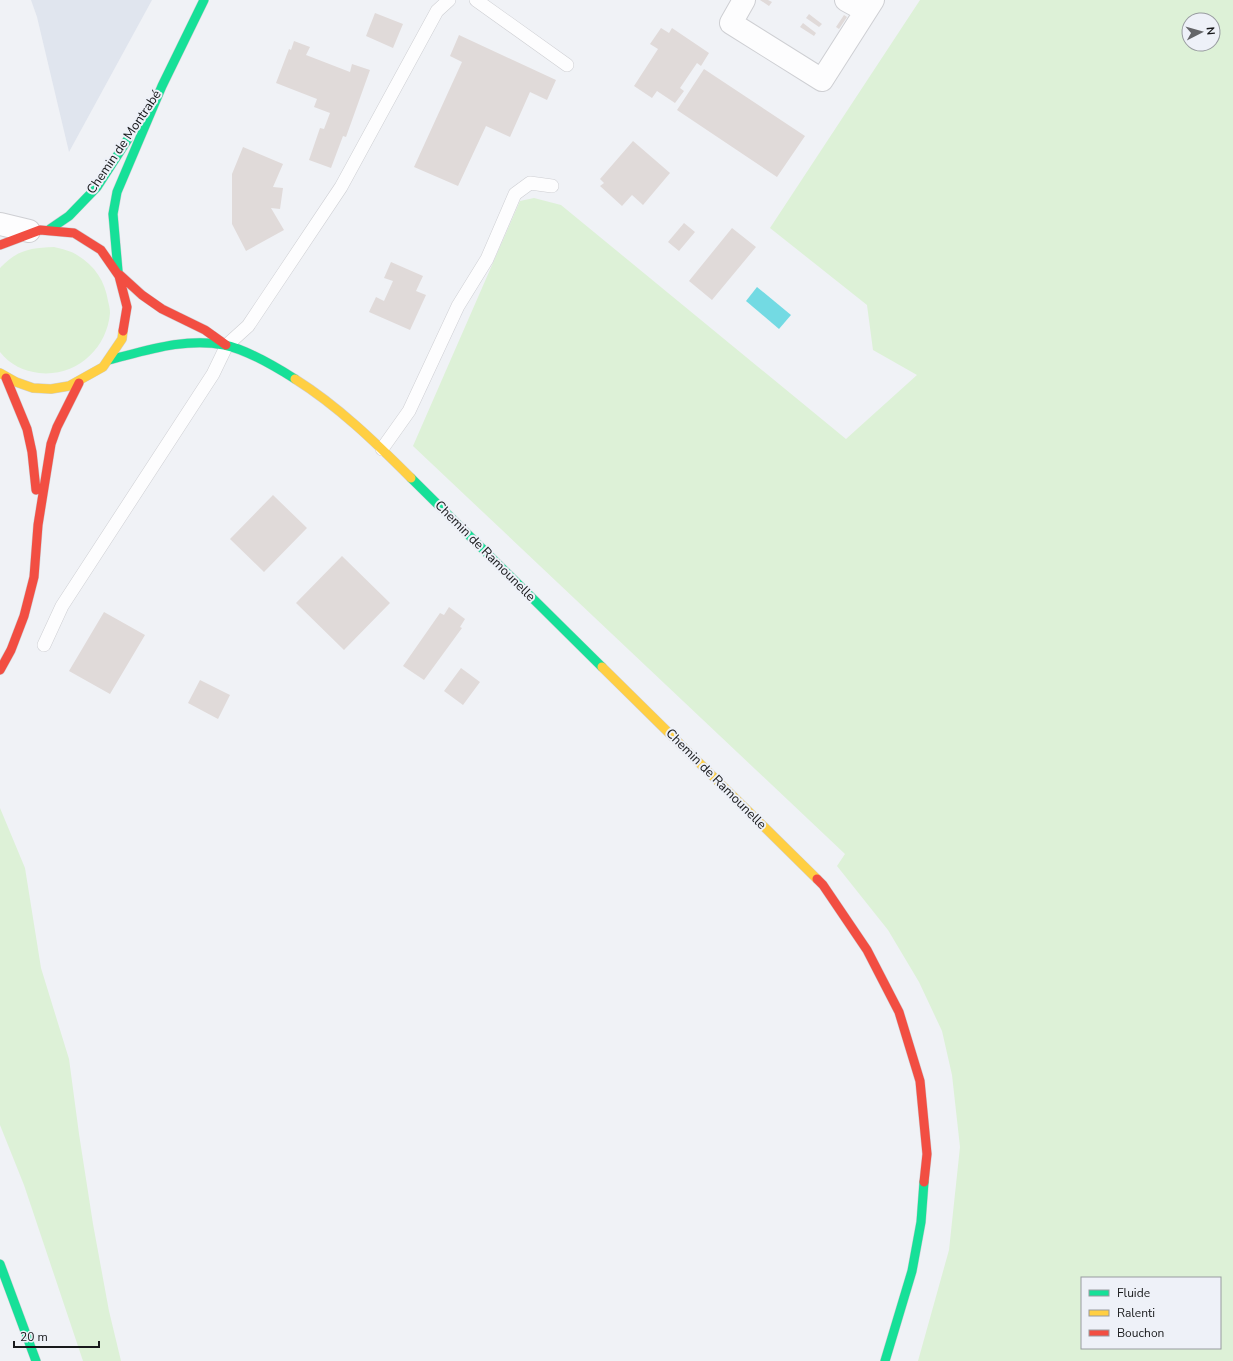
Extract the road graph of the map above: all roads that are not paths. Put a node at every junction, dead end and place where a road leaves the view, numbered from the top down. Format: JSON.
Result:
{"nodes":[{"id":1,"x":204,"y":0,"type":"edge"},
{"id":2,"x":449,"y":0,"type":"edge"},
{"id":3,"x":476,"y":0,"type":"edge"},
{"id":4,"x":744,"y":0,"type":"edge"},
{"id":5,"x":846,"y":0,"type":"edge"},
{"id":6,"x":869,"y":5,"type":"edge"},
{"id":7,"x":567,"y":65,"type":"dead end"},
{"id":8,"x":162,"y":86,"type":"junction"},
{"id":9,"x":552,"y":186,"type":"dead end"},
{"id":10,"x":0,"y":224,"type":"edge"},
{"id":11,"x":40,"y":230,"type":"junction"},
{"id":12,"x":0,"y":244,"type":"edge"},
{"id":13,"x":119,"y":273,"type":"junction"},
{"id":14,"x":227,"y":345,"type":"junction"},
{"id":15,"x":109,"y":360,"type":"junction"},
{"id":16,"x":3,"y":375,"type":"edge"},
{"id":17,"x":79,"y":383,"type":"junction"},
{"id":18,"x":382,"y":449,"type":"junction"},
{"id":19,"x":38,"y":525,"type":"junction"},
{"id":20,"x":44,"y":644,"type":"dead end"},
{"id":21,"x":0,"y":670,"type":"edge"},
{"id":22,"x":0,"y":1264,"type":"edge"},
{"id":23,"x":36,"y":1361,"type":"edge"},
{"id":24,"x":885,"y":1361,"type":"edge"}],
"edges":[{"from":1,"to":8,"type":"main road","name":"Chemin de Montrabé"},
{"from":2,"to":14,"type":"lane"},
{"from":3,"to":7,"type":"lane"},
{"from":4,"to":6,"type":"street"},
{"from":5,"to":6,"type":"street"},
{"from":8,"to":11,"type":"main road","name":"Chemin de Montrabé"},
{"from":8,"to":13,"type":"main road","name":"Chemin de Montrabé"},
{"from":9,"to":18,"type":"lane"},
{"from":10,"to":11,"type":"street"},
{"from":11,"to":12,"type":"main road","name":"Chemin de Montrabé"},
{"from":11,"to":13,"type":"main road"},
{"from":13,"to":14,"type":"main road","name":"Chemin de Ramounelle"},
{"from":13,"to":15,"type":"main road"},
{"from":14,"to":15,"type":"main road","name":"Chemin de Ramounelle"},
{"from":14,"to":18,"type":"main road","name":"Chemin de Ramounelle"},
{"from":14,"to":20,"type":"lane"},
{"from":15,"to":17,"type":"main road"},
{"from":16,"to":17,"type":"main road"},
{"from":16,"to":19,"type":"main road"},
{"from":17,"to":19,"type":"main road"},
{"from":18,"to":24,"type":"main road","name":"Chemin de Ramounelle"},
{"from":19,"to":21,"type":"main road"},
{"from":22,"to":23,"type":"main road"}]}
